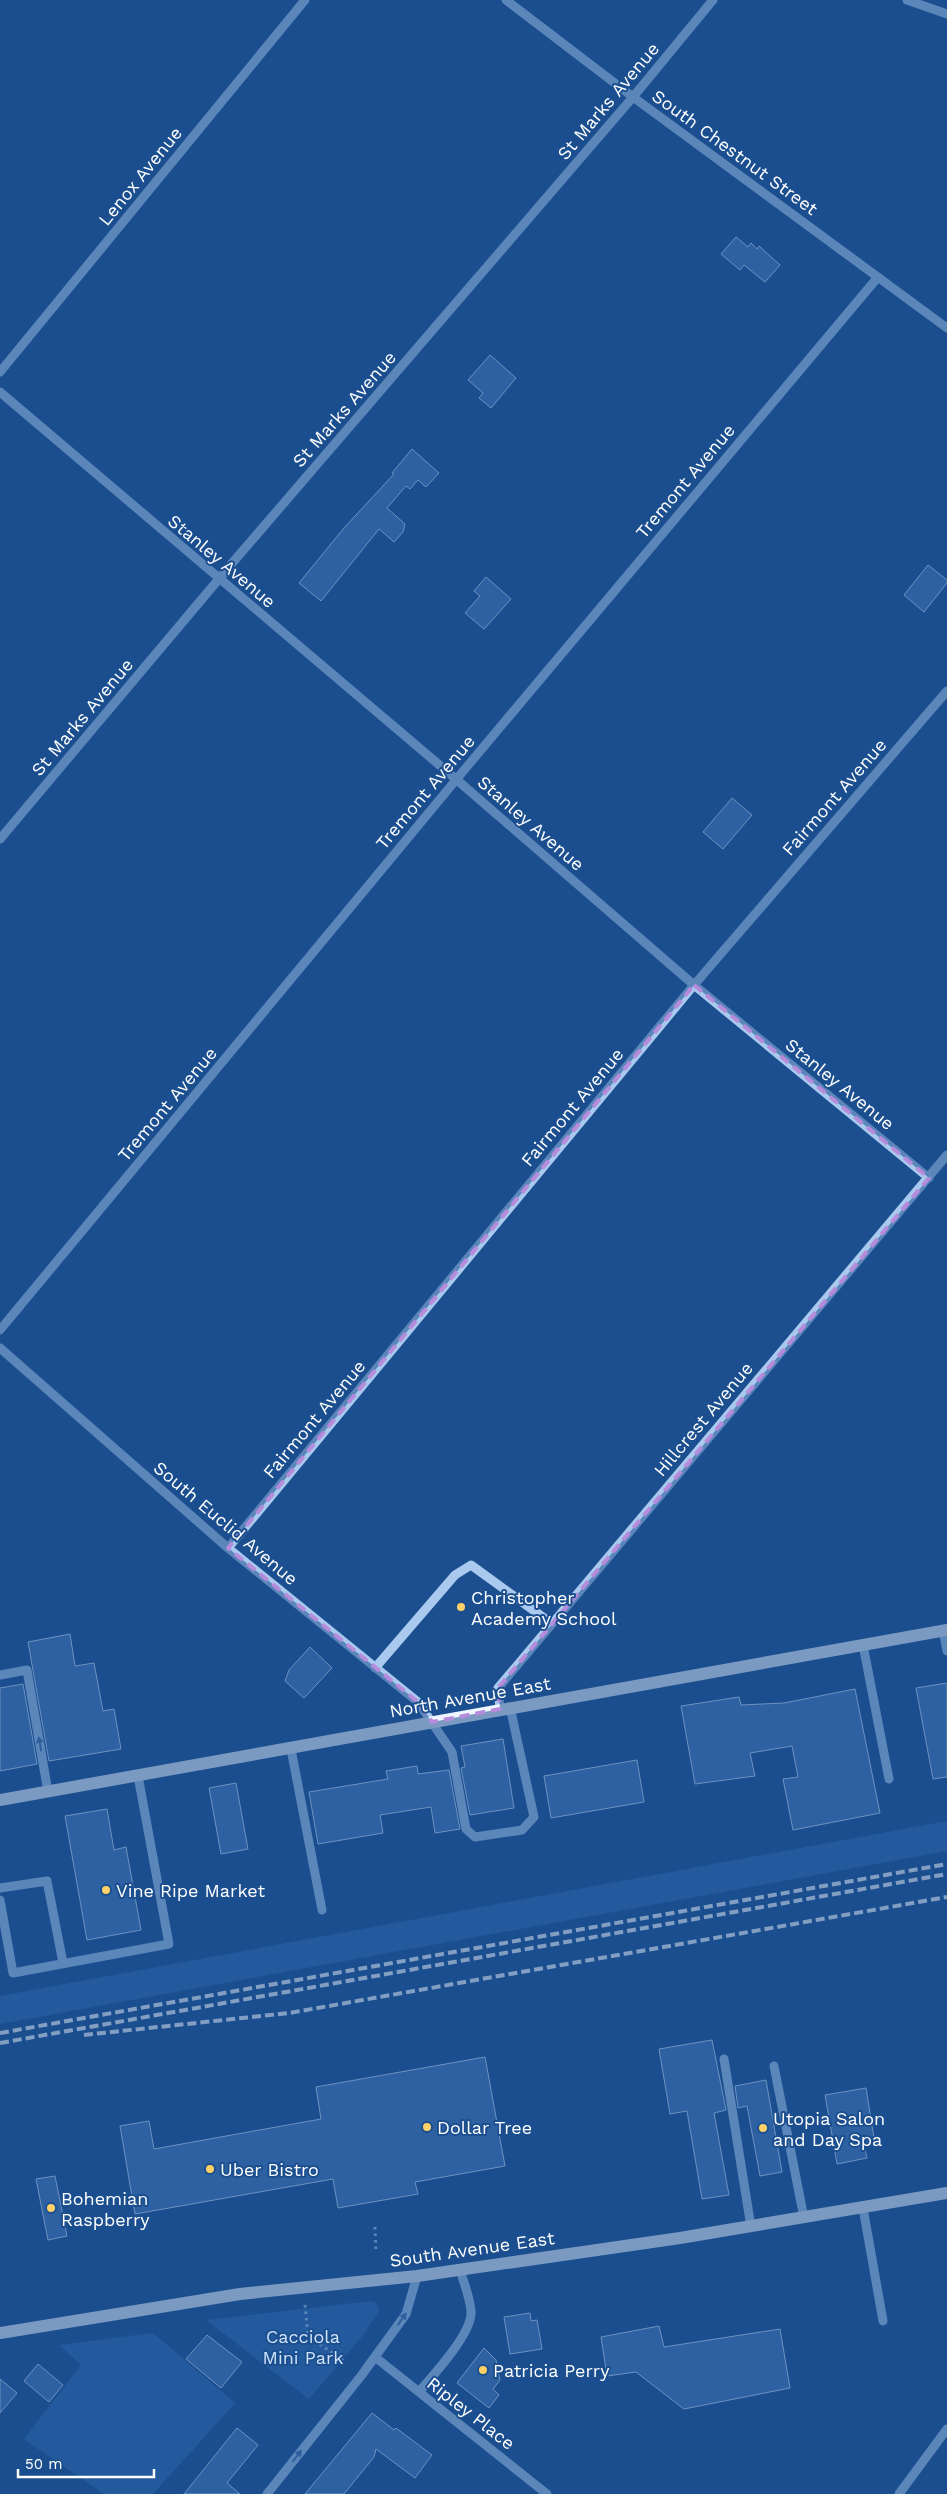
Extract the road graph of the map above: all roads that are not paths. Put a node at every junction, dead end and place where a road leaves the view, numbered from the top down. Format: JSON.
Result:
{"nodes":[{"id":1,"x":305,"y":0,"type":"edge"},
{"id":2,"x":506,"y":0,"type":"edge"},
{"id":3,"x":713,"y":0,"type":"edge"},
{"id":4,"x":907,"y":0,"type":"edge"},
{"id":5,"x":947,"y":14,"type":"edge"},
{"id":6,"x":633,"y":97,"type":"junction"},
{"id":7,"x":878,"y":277,"type":"junction"},
{"id":8,"x":947,"y":328,"type":"edge"},
{"id":9,"x":0,"y":372,"type":"edge"},
{"id":10,"x":0,"y":392,"type":"edge"},
{"id":11,"x":219,"y":580,"type":"junction"},
{"id":12,"x":947,"y":691,"type":"edge"},
{"id":13,"x":457,"y":780,"type":"junction"},
{"id":14,"x":0,"y":839,"type":"edge"},
{"id":15,"x":694,"y":985,"type":"junction"},
{"id":16,"x":947,"y":1155,"type":"edge"},
{"id":17,"x":929,"y":1178,"type":"junction"},
{"id":18,"x":0,"y":1330,"type":"edge"},
{"id":19,"x":0,"y":1348,"type":"edge"},
{"id":20,"x":228,"y":1548,"type":"junction"},
{"id":21,"x":551,"y":1623,"type":"junction"},
{"id":22,"x":945,"y":1630,"type":"edge"},
{"id":23,"x":862,"y":1645,"type":"junction"},
{"id":24,"x":947,"y":1651,"type":"edge"},
{"id":25,"x":375,"y":1668,"type":"junction"},
{"id":26,"x":0,"y":1674,"type":"edge"},
{"id":27,"x":505,"y":1708,"type":"junction"},
{"id":28,"x":432,"y":1722,"type":"junction"},
{"id":29,"x":291,"y":1749,"type":"junction"},
{"id":30,"x":138,"y":1776,"type":"junction"},
{"id":31,"x":889,"y":1779,"type":"dead end"},
{"id":32,"x":48,"y":1792,"type":"junction"},
{"id":33,"x":0,"y":1800,"type":"edge"},
{"id":34,"x":0,"y":1888,"type":"edge"},
{"id":35,"x":0,"y":1900,"type":"edge"},
{"id":36,"x":322,"y":1910,"type":"dead end"},
{"id":37,"x":63,"y":1963,"type":"junction"},
{"id":38,"x":724,"y":2059,"type":"dead end"},
{"id":39,"x":774,"y":2066,"type":"dead end"},
{"id":40,"x":947,"y":2193,"type":"edge"},
{"id":41,"x":863,"y":2208,"type":"junction"},
{"id":42,"x":804,"y":2218,"type":"junction"},
{"id":43,"x":751,"y":2227,"type":"junction"},
{"id":44,"x":460,"y":2270,"type":"junction"},
{"id":45,"x":417,"y":2276,"type":"junction"},
{"id":46,"x":882,"y":2321,"type":"dead end"},
{"id":47,"x":0,"y":2333,"type":"edge"},
{"id":48,"x":375,"y":2357,"type":"junction"},
{"id":49,"x":419,"y":2392,"type":"junction"},
{"id":50,"x":947,"y":2429,"type":"edge"},
{"id":51,"x":267,"y":2494,"type":"edge"},
{"id":52,"x":547,"y":2494,"type":"edge"},
{"id":53,"x":899,"y":2494,"type":"edge"}],
"edges":[{"from":1,"to":9,"type":"street","name":"Lenox Avenue"},
{"from":2,"to":6,"type":"street","name":"South Chestnut Street"},
{"from":3,"to":6,"type":"street","name":"St Marks Avenue"},
{"from":4,"to":5,"type":"street"},
{"from":6,"to":7,"type":"street","name":"South Chestnut Street"},
{"from":6,"to":11,"type":"street","name":"St Marks Avenue"},
{"from":7,"to":8,"type":"street","name":"South Chestnut Street"},
{"from":7,"to":13,"type":"street","name":"Tremont Avenue"},
{"from":10,"to":11,"type":"street","name":"Stanley Avenue"},
{"from":11,"to":13,"type":"street","name":"Stanley Avenue"},
{"from":11,"to":14,"type":"street","name":"St Marks Avenue"},
{"from":12,"to":15,"type":"street","name":"Fairmont Avenue"},
{"from":13,"to":15,"type":"street","name":"Stanley Avenue"},
{"from":13,"to":18,"type":"street","name":"Tremont Avenue"},
{"from":15,"to":17,"type":"street","name":"Stanley Avenue"},
{"from":15,"to":20,"type":"street","name":"Fairmont Avenue"},
{"from":16,"to":17,"type":"street","name":"Hillcrest Avenue"},
{"from":17,"to":21,"type":"street","name":"Hillcrest Avenue"},
{"from":19,"to":20,"type":"street","name":"South Euclid Avenue"},
{"from":20,"to":25,"type":"street","name":"South Euclid Avenue"},
{"from":21,"to":25,"type":"street"},
{"from":21,"to":27,"type":"street","name":"Hillcrest Avenue"},
{"from":22,"to":23,"type":"main road","name":"North Avenue East"},
{"from":22,"to":24,"type":"street"},
{"from":23,"to":27,"type":"main road","name":"North Avenue East"},
{"from":23,"to":31,"type":"street"},
{"from":25,"to":28,"type":"street","name":"South Euclid Avenue"},
{"from":32,"to":26,"type":"street","one_way":true},
{"from":27,"to":28,"type":"main road","name":"North Avenue East"},
{"from":27,"to":28,"type":"street","name":"Hillcrest Avenue"},
{"from":28,"to":29,"type":"main road","name":"North Avenue East"},
{"from":29,"to":30,"type":"main road","name":"North Avenue East"},
{"from":29,"to":36,"type":"street"},
{"from":30,"to":32,"type":"main road","name":"North Avenue East"},
{"from":30,"to":37,"type":"street"},
{"from":32,"to":33,"type":"main road","name":"North Avenue East"},
{"from":34,"to":37,"type":"street"},
{"from":35,"to":37,"type":"street"},
{"from":38,"to":43,"type":"street"},
{"from":39,"to":42,"type":"street"},
{"from":40,"to":41,"type":"main road","name":"South Avenue East"},
{"from":41,"to":42,"type":"main road","name":"South Avenue East"},
{"from":41,"to":46,"type":"street"},
{"from":42,"to":43,"type":"main road","name":"South Avenue East"},
{"from":43,"to":44,"type":"main road","name":"South Avenue East"},
{"from":44,"to":45,"type":"main road","name":"South Avenue East"},
{"from":44,"to":49,"type":"street"},
{"from":45,"to":47,"type":"main road","name":"South Avenue East"},
{"from":48,"to":45,"type":"street","one_way":true},
{"from":48,"to":49,"type":"street","name":"Ripley Place"},
{"from":51,"to":48,"type":"street","one_way":true},
{"from":49,"to":52,"type":"street","name":"Ripley Place"},
{"from":50,"to":53,"type":"street"}]}
